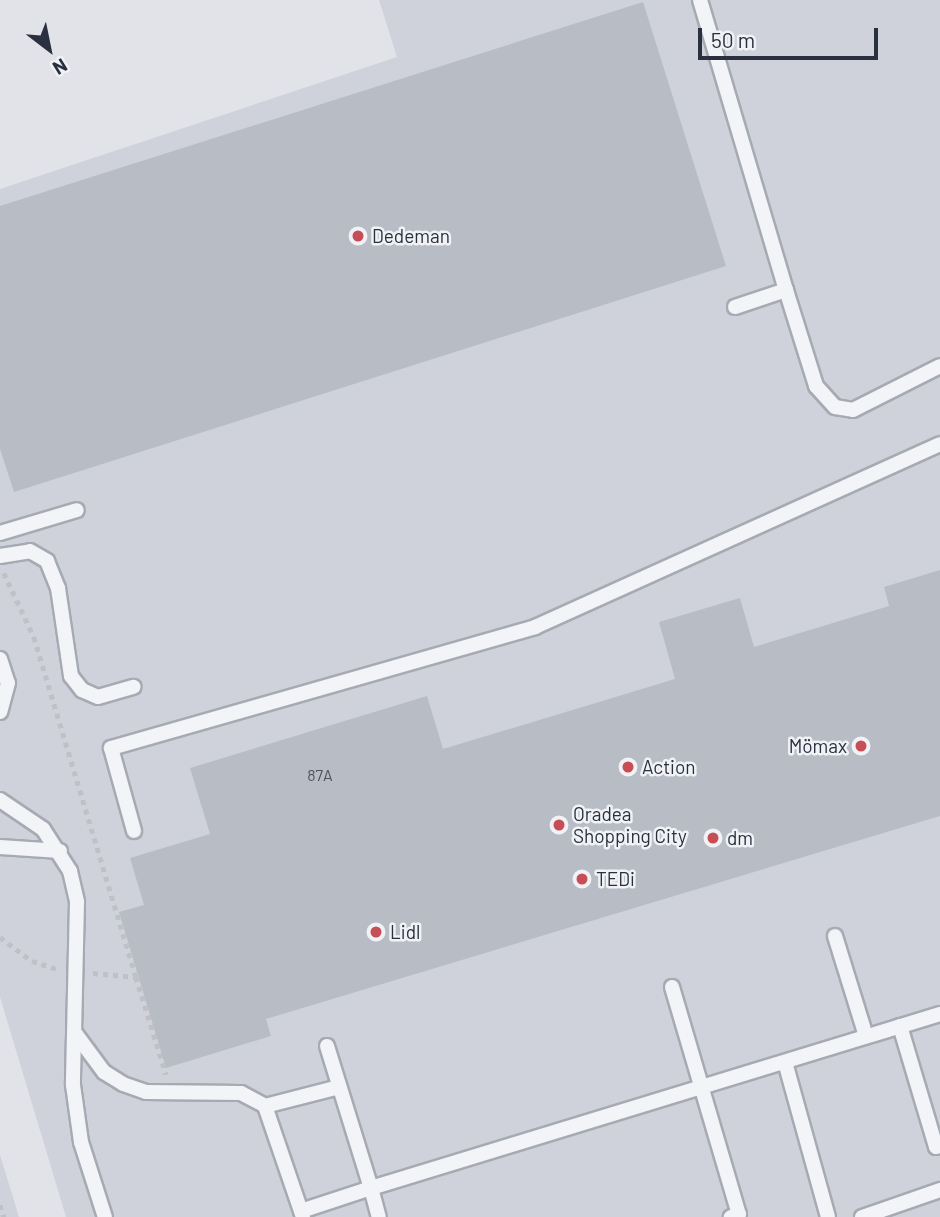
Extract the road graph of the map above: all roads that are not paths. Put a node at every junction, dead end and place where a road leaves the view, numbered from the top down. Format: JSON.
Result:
{"nodes":[{"id":1,"x":700,"y":0,"type":"edge"},
{"id":2,"x":786,"y":290,"type":"junction"},
{"id":3,"x":736,"y":307,"type":"dead end"},
{"id":4,"x":940,"y":366,"type":"edge"},
{"id":5,"x":940,"y":444,"type":"edge"},
{"id":6,"x":77,"y":510,"type":"dead end"},
{"id":7,"x":0,"y":533,"type":"edge"},
{"id":8,"x":0,"y":556,"type":"edge"},
{"id":9,"x":0,"y":659,"type":"edge"},
{"id":10,"x":134,"y":687,"type":"dead end"},
{"id":11,"x":0,"y":712,"type":"edge"},
{"id":12,"x":0,"y":800,"type":"edge"},
{"id":13,"x":134,"y":831,"type":"dead end"},
{"id":14,"x":0,"y":846,"type":"edge"},
{"id":15,"x":60,"y":851,"type":"junction"},
{"id":16,"x":835,"y":936,"type":"dead end"},
{"id":17,"x":672,"y":987,"type":"dead end"},
{"id":18,"x":940,"y":1014,"type":"edge"},
{"id":19,"x":900,"y":1026,"type":"junction"},
{"id":20,"x":74,"y":1032,"type":"junction"},
{"id":21,"x":866,"y":1036,"type":"junction"},
{"id":22,"x":327,"y":1046,"type":"dead end"},
{"id":23,"x":785,"y":1062,"type":"junction"},
{"id":24,"x":340,"y":1087,"type":"junction"},
{"id":25,"x":703,"y":1087,"type":"junction"},
{"id":26,"x":265,"y":1106,"type":"junction"},
{"id":27,"x":940,"y":1146,"type":"edge"},
{"id":28,"x":370,"y":1188,"type":"junction"},
{"id":29,"x":940,"y":1191,"type":"edge"},
{"id":30,"x":302,"y":1214,"type":"edge"},
{"id":31,"x":737,"y":1216,"type":"edge"},
{"id":32,"x":105,"y":1217,"type":"edge"},
{"id":33,"x":379,"y":1217,"type":"edge"},
{"id":34,"x":828,"y":1217,"type":"edge"},
{"id":35,"x":862,"y":1217,"type":"edge"}],
"edges":[{"from":1,"to":2,"type":"lane"},
{"from":2,"to":3,"type":"lane"},
{"from":2,"to":4,"type":"lane"},
{"from":5,"to":13,"type":"lane"},
{"from":6,"to":7,"type":"lane"},
{"from":8,"to":10,"type":"lane"},
{"from":9,"to":11,"type":"lane"},
{"from":12,"to":15,"type":"lane"},
{"from":14,"to":15,"type":"lane"},
{"from":15,"to":20,"type":"lane"},
{"from":16,"to":21,"type":"lane"},
{"from":17,"to":25,"type":"lane"},
{"from":18,"to":19,"type":"lane"},
{"from":19,"to":21,"type":"lane"},
{"from":19,"to":27,"type":"lane"},
{"from":20,"to":26,"type":"lane"},
{"from":20,"to":32,"type":"lane"},
{"from":21,"to":23,"type":"lane"},
{"from":22,"to":24,"type":"lane"},
{"from":23,"to":25,"type":"lane"},
{"from":23,"to":34,"type":"lane"},
{"from":24,"to":26,"type":"lane"},
{"from":24,"to":28,"type":"lane"},
{"from":25,"to":28,"type":"lane"},
{"from":25,"to":31,"type":"lane"},
{"from":26,"to":30,"type":"lane"},
{"from":28,"to":30,"type":"lane"},
{"from":28,"to":33,"type":"lane"},
{"from":29,"to":35,"type":"lane"}]}
